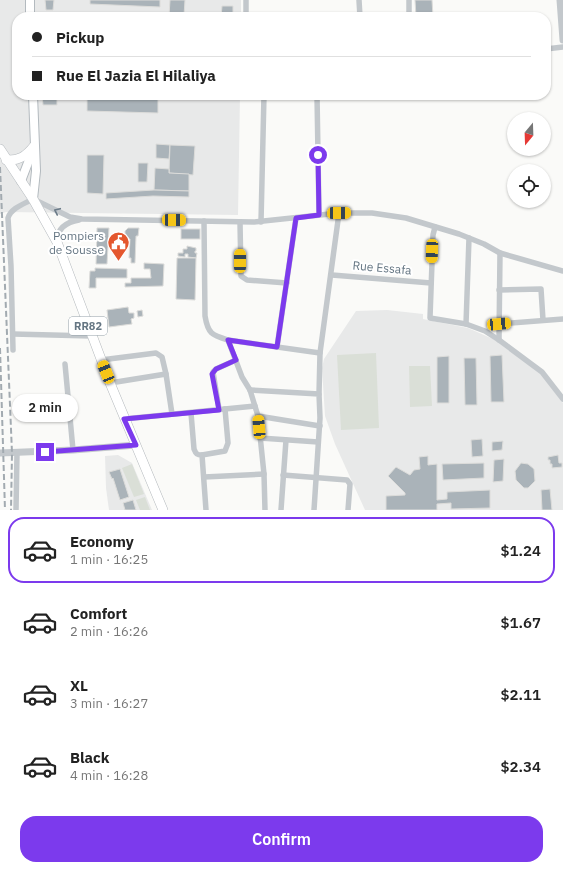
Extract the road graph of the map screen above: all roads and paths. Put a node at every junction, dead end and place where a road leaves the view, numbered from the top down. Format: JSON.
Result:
{"nodes":[{"id":1,"x":30,"y":0,"type":"edge"},
{"id":2,"x":246,"y":0,"type":"edge"},
{"id":3,"x":359,"y":0,"type":"edge"},
{"id":4,"x":409,"y":0,"type":"edge"},
{"id":5,"x":560,"y":0,"type":"edge"},
{"id":6,"x":30,"y":12,"type":"edge"},
{"id":7,"x":246,"y":12,"type":"edge"},
{"id":8,"x":360,"y":12,"type":"edge"},
{"id":9,"x":409,"y":12,"type":"edge"},
{"id":10,"x":563,"y":40,"type":"edge"},
{"id":11,"x":563,"y":47,"type":"edge"},
{"id":12,"x":551,"y":48,"type":"edge"},
{"id":13,"x":33,"y":100,"type":"edge"},
{"id":14,"x":264,"y":100,"type":"edge"},
{"id":15,"x":318,"y":100,"type":"edge"},
{"id":16,"x":34,"y":146,"type":"junction"},
{"id":17,"x":0,"y":150,"type":"edge"},
{"id":18,"x":6,"y":160,"type":"junction"},
{"id":19,"x":21,"y":181,"type":"junction"},
{"id":20,"x":32,"y":199,"type":"junction"},
{"id":21,"x":339,"y":213,"type":"junction"},
{"id":22,"x":319,"y":215,"type":"junction"},
{"id":23,"x":296,"y":218,"type":"junction"},
{"id":24,"x":82,"y":219,"type":"junction"},
{"id":25,"x":204,"y":221,"type":"junction"},
{"id":26,"x":240,"y":222,"type":"junction"},
{"id":27,"x":261,"y":222,"type":"junction"},
{"id":28,"x":435,"y":227,"type":"junction"},
{"id":29,"x":469,"y":238,"type":"junction"},
{"id":30,"x":57,"y":242,"type":"junction"},
{"id":31,"x":500,"y":253,"type":"junction"},
{"id":32,"x":563,"y":271,"type":"edge"},
{"id":33,"x":332,"y":275,"type":"junction"},
{"id":34,"x":287,"y":283,"type":"junction"},
{"id":35,"x":431,"y":283,"type":"junction"},
{"id":36,"x":499,"y":290,"type":"junction"},
{"id":37,"x":563,"y":319,"type":"edge"},
{"id":38,"x":543,"y":320,"type":"junction"},
{"id":39,"x":466,"y":324,"type":"junction"},
{"id":40,"x":499,"y":324,"type":"junction"},
{"id":41,"x":13,"y":334,"type":"junction"},
{"id":42,"x":91,"y":336,"type":"junction"},
{"id":43,"x":228,"y":340,"type":"junction"},
{"id":44,"x":499,"y":340,"type":"junction"},
{"id":45,"x":277,"y":347,"type":"junction"},
{"id":46,"x":13,"y":350,"type":"dead end"},
{"id":47,"x":320,"y":353,"type":"junction"},
{"id":48,"x":101,"y":360,"type":"junction"},
{"id":49,"x":236,"y":360,"type":"junction"},
{"id":50,"x":65,"y":364,"type":"dead end"},
{"id":51,"x":166,"y":374,"type":"junction"},
{"id":52,"x":110,"y":383,"type":"junction"},
{"id":53,"x":250,"y":390,"type":"junction"},
{"id":54,"x":319,"y":394,"type":"junction"},
{"id":55,"x":563,"y":399,"type":"edge"},
{"id":56,"x":255,"y":406,"type":"junction"},
{"id":57,"x":225,"y":409,"type":"junction"},
{"id":58,"x":219,"y":410,"type":"junction"},
{"id":59,"x":191,"y":413,"type":"junction"},
{"id":60,"x":172,"y":414,"type":"junction"},
{"id":61,"x":258,"y":416,"type":"junction"},
{"id":62,"x":124,"y":419,"type":"junction"},
{"id":63,"x":320,"y":426,"type":"junction"},
{"id":64,"x":260,"y":438,"type":"junction"},
{"id":65,"x":286,"y":440,"type":"junction"},
{"id":66,"x":318,"y":442,"type":"junction"},
{"id":67,"x":136,"y":445,"type":"junction"},
{"id":68,"x":73,"y":450,"type":"junction"},
{"id":69,"x":0,"y":453,"type":"edge"},
{"id":70,"x":17,"y":453,"type":"junction"},
{"id":71,"x":202,"y":455,"type":"junction"},
{"id":72,"x":264,"y":474,"type":"junction"},
{"id":73,"x":283,"y":475,"type":"junction"},
{"id":74,"x":204,"y":477,"type":"junction"},
{"id":75,"x":316,"y":477,"type":"junction"},
{"id":76,"x":16,"y":510,"type":"edge"},
{"id":77,"x":163,"y":510,"type":"edge"},
{"id":78,"x":206,"y":510,"type":"edge"},
{"id":79,"x":265,"y":510,"type":"edge"},
{"id":80,"x":281,"y":510,"type":"edge"},
{"id":81,"x":314,"y":510,"type":"edge"},
{"id":82,"x":348,"y":510,"type":"edge"}],
"edges":[{"from":1,"to":6,"type":"main road"},
{"from":2,"to":7,"type":"street"},
{"from":3,"to":8,"type":"street"},
{"from":4,"to":9,"type":"street"},
{"from":5,"to":10,"type":"street"},
{"from":11,"to":12,"type":"street"},
{"from":13,"to":16,"type":"main road"},
{"from":14,"to":27,"type":"street"},
{"from":15,"to":22,"type":"street"},
{"from":16,"to":18,"type":"main road"},
{"from":16,"to":19,"type":"main road"},
{"from":16,"to":20,"type":"main road"},
{"from":17,"to":18,"type":"main road","number":"RR82"},
{"from":18,"to":19,"type":"main road","number":"RR82"},
{"from":19,"to":20,"type":"main road","number":"RR82"},
{"from":24,"to":20,"type":"street","one_way":true},
{"from":20,"to":30,"type":"main road","number":"RR82"},
{"from":20,"to":41,"type":"street"},
{"from":21,"to":22,"type":"street"},
{"from":21,"to":28,"type":"street"},
{"from":21,"to":33,"type":"street"},
{"from":22,"to":23,"type":"street"},
{"from":23,"to":27,"type":"street"},
{"from":23,"to":34,"type":"street"},
{"from":24,"to":25,"type":"street"},
{"from":24,"to":30,"type":"street"},
{"from":25,"to":26,"type":"street"},
{"from":25,"to":43,"type":"street"},
{"from":26,"to":27,"type":"street"},
{"from":26,"to":34,"type":"street"},
{"from":28,"to":29,"type":"street"},
{"from":28,"to":35,"type":"street"},
{"from":29,"to":31,"type":"street"},
{"from":29,"to":39,"type":"street"},
{"from":30,"to":42,"type":"main road","number":"RR82"},
{"from":31,"to":32,"type":"street"},
{"from":31,"to":36,"type":"street"},
{"from":33,"to":35,"type":"street","name":"Rue Essafa"},
{"from":33,"to":47,"type":"street"},
{"from":34,"to":45,"type":"street"},
{"from":35,"to":39,"type":"street"},
{"from":36,"to":38,"type":"street"},
{"from":36,"to":40,"type":"street"},
{"from":37,"to":38,"type":"street"},
{"from":38,"to":40,"type":"street"},
{"from":39,"to":44,"type":"street"},
{"from":40,"to":44,"type":"street"},
{"from":41,"to":42,"type":"street"},
{"from":41,"to":46,"type":"street"},
{"from":42,"to":48,"type":"main road","number":"RR82"},
{"from":43,"to":45,"type":"street"},
{"from":43,"to":49,"type":"street"},
{"from":44,"to":55,"type":"street"},
{"from":45,"to":47,"type":"street"},
{"from":47,"to":54,"type":"street"},
{"from":48,"to":51,"type":"street"},
{"from":48,"to":52,"type":"main road","number":"RR82"},
{"from":49,"to":53,"type":"street"},
{"from":49,"to":58,"type":"street"},
{"from":50,"to":68,"type":"street"},
{"from":51,"to":52,"type":"street"},
{"from":51,"to":60,"type":"street"},
{"from":52,"to":62,"type":"main road","number":"RR82"},
{"from":53,"to":54,"type":"street"},
{"from":53,"to":56,"type":"street"},
{"from":54,"to":63,"type":"street"},
{"from":56,"to":57,"type":"street"},
{"from":56,"to":61,"type":"street"},
{"from":57,"to":58,"type":"street"},
{"from":57,"to":71,"type":"street"},
{"from":58,"to":59,"type":"street"},
{"from":59,"to":60,"type":"street"},
{"from":59,"to":71,"type":"street"},
{"from":60,"to":62,"type":"street"},
{"from":61,"to":63,"type":"street"},
{"from":61,"to":64,"type":"street"},
{"from":62,"to":67,"type":"main road","number":"RR82"},
{"from":63,"to":66,"type":"street"},
{"from":64,"to":65,"type":"street"},
{"from":64,"to":72,"type":"street"},
{"from":65,"to":66,"type":"street"},
{"from":65,"to":73,"type":"street"},
{"from":66,"to":75,"type":"street"},
{"from":67,"to":68,"type":"street"},
{"from":67,"to":77,"type":"main road","number":"RR82"},
{"from":68,"to":70,"type":"street"},
{"from":69,"to":70,"type":"street"},
{"from":70,"to":76,"type":"street"},
{"from":71,"to":74,"type":"street"},
{"from":72,"to":74,"type":"street"},
{"from":72,"to":79,"type":"street"},
{"from":73,"to":75,"type":"street"},
{"from":73,"to":80,"type":"street"},
{"from":74,"to":78,"type":"street"},
{"from":75,"to":81,"type":"street"},
{"from":75,"to":82,"type":"street"}]}
